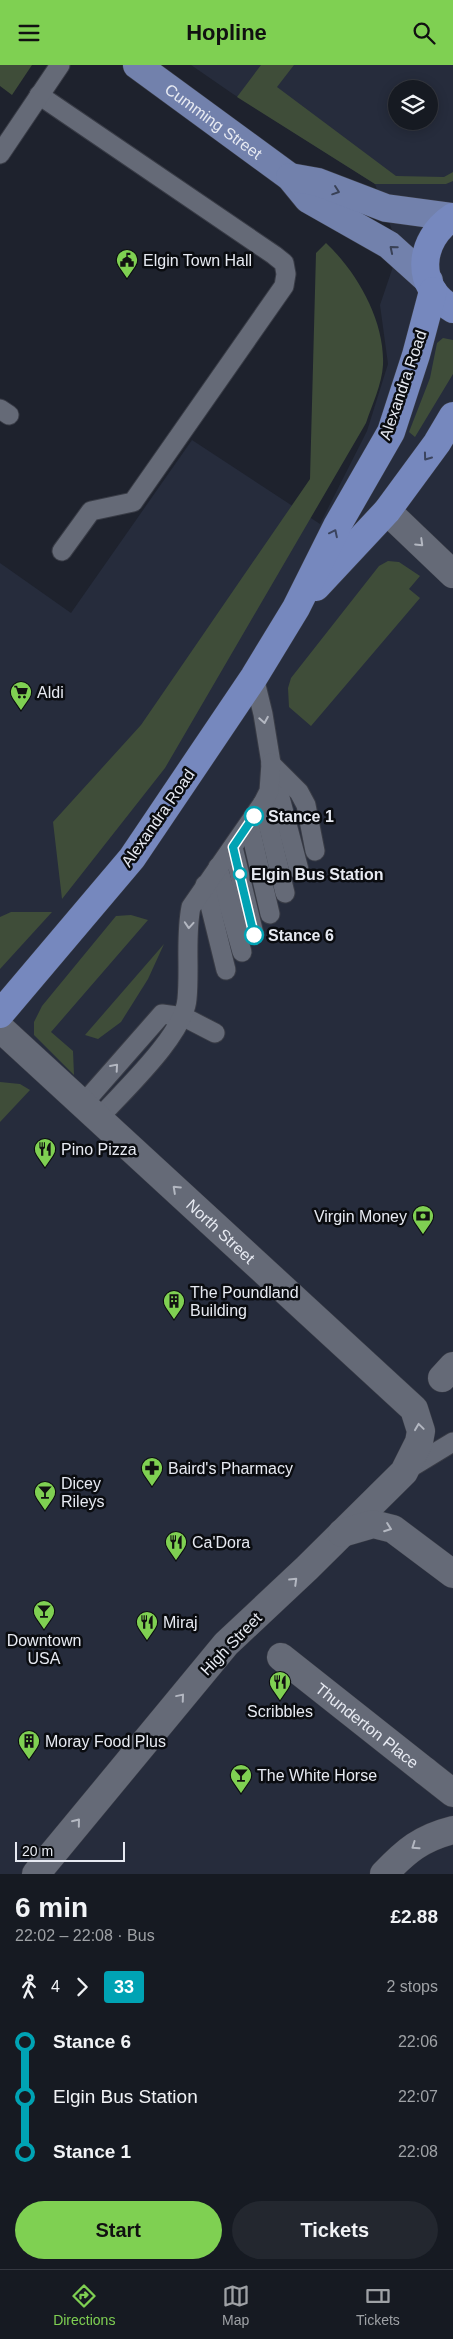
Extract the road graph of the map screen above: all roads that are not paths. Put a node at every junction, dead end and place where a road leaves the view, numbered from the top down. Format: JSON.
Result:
{"nodes":[{"id":1,"x":60,"y":65,"type":"edge"},
{"id":2,"x":137,"y":65,"type":"edge"},
{"id":3,"x":40,"y":95,"type":"junction"},
{"id":4,"x":0,"y":154,"type":"edge"},
{"id":5,"x":290,"y":177,"type":"junction"},
{"id":6,"x":452,"y":217,"type":"edge"},
{"id":7,"x":431,"y":286,"type":"junction"},
{"id":8,"x":453,"y":309,"type":"edge"},
{"id":9,"x":453,"y":416,"type":"edge"},
{"id":10,"x":387,"y":511,"type":"junction"},
{"id":11,"x":62,"y":551,"type":"dead end"},
{"id":12,"x":453,"y":574,"type":"edge"},
{"id":13,"x":296,"y":608,"type":"junction"},
{"id":14,"x":254,"y":677,"type":"junction"},
{"id":15,"x":271,"y":763,"type":"junction"},
{"id":16,"x":263,"y":803,"type":"junction"},
{"id":17,"x":249,"y":824,"type":"junction"},
{"id":18,"x":233,"y":847,"type":"junction"},
{"id":19,"x":316,"y":851,"type":"dead end"},
{"id":20,"x":218,"y":867,"type":"junction"},
{"id":21,"x":299,"y":870,"type":"dead end"},
{"id":22,"x":205,"y":885,"type":"junction"},
{"id":23,"x":285,"y":893,"type":"dead end"},
{"id":24,"x":270,"y":914,"type":"dead end"},
{"id":25,"x":254,"y":935,"type":"dead end"},
{"id":26,"x":242,"y":952,"type":"dead end"},
{"id":27,"x":226,"y":970,"type":"dead end"},
{"id":28,"x":0,"y":1014,"type":"edge"},
{"id":29,"x":184,"y":1017,"type":"junction"},
{"id":30,"x":0,"y":1028,"type":"edge"},
{"id":31,"x":164,"y":1046,"type":"junction"},
{"id":32,"x":91,"y":1111,"type":"junction"},
{"id":33,"x":453,"y":1442,"type":"edge"},
{"id":34,"x":404,"y":1472,"type":"junction"},
{"id":35,"x":342,"y":1533,"type":"junction"},
{"id":36,"x":453,"y":1575,"type":"edge"},
{"id":37,"x":281,"y":1657,"type":"dead end"},
{"id":38,"x":453,"y":1793,"type":"edge"},
{"id":39,"x":453,"y":1830,"type":"edge"},
{"id":40,"x":36,"y":1874,"type":"edge"},
{"id":41,"x":384,"y":1874,"type":"edge"}],
"edges":[{"from":1,"to":3,"type":"lane"},
{"from":2,"to":5,"type":"main road","name":"Cumming Street"},
{"from":3,"to":4,"type":"lane"},
{"from":3,"to":11,"type":"lane"},
{"from":5,"to":6,"type":"main road","name":"Cumming Street","one_way":true},
{"from":7,"to":5,"type":"main road","name":"Cumming Street","one_way":true},
{"from":6,"to":7,"type":"highway"},
{"from":7,"to":8,"type":"highway"},
{"from":13,"to":7,"type":"highway","name":"Alexandra Road","one_way":true},
{"from":9,"to":10,"type":"highway","name":"Alexandra Road","one_way":true},
{"from":10,"to":12,"type":"street","one_way":true},
{"from":10,"to":13,"type":"highway","name":"Alexandra Road"},
{"from":13,"to":14,"type":"highway","name":"Alexandra Road"},
{"from":14,"to":15,"type":"lane","one_way":true},
{"from":14,"to":28,"type":"highway","name":"Alexandra Road"},
{"from":15,"to":16,"type":"lane"},
{"from":15,"to":19,"type":"lane"},
{"from":15,"to":21,"type":"lane"},
{"from":16,"to":17,"type":"lane"},
{"from":16,"to":23,"type":"lane"},
{"from":17,"to":18,"type":"lane"},
{"from":17,"to":24,"type":"lane"},
{"from":18,"to":20,"type":"lane"},
{"from":18,"to":25,"type":"lane"},
{"from":20,"to":22,"type":"lane"},
{"from":20,"to":26,"type":"lane"},
{"from":22,"to":27,"type":"lane"},
{"from":22,"to":29,"type":"lane","one_way":true},
{"from":29,"to":31,"type":"lane"},
{"from":29,"to":31,"type":"lane"},
{"from":32,"to":29,"type":"lane","one_way":true},
{"from":30,"to":32,"type":"street","name":"North Street"},
{"from":31,"to":32,"type":"lane"},
{"from":34,"to":32,"type":"street","name":"North Street","one_way":true},
{"from":33,"to":34,"type":"lane","name":"High Street"},
{"from":34,"to":35,"type":"street","name":"High Street"},
{"from":35,"to":36,"type":"street","one_way":true},
{"from":40,"to":35,"type":"street","name":"High Street","one_way":true},
{"from":37,"to":38,"type":"street","name":"Thunderton Place"},
{"from":39,"to":41,"type":"street","one_way":true}]}
